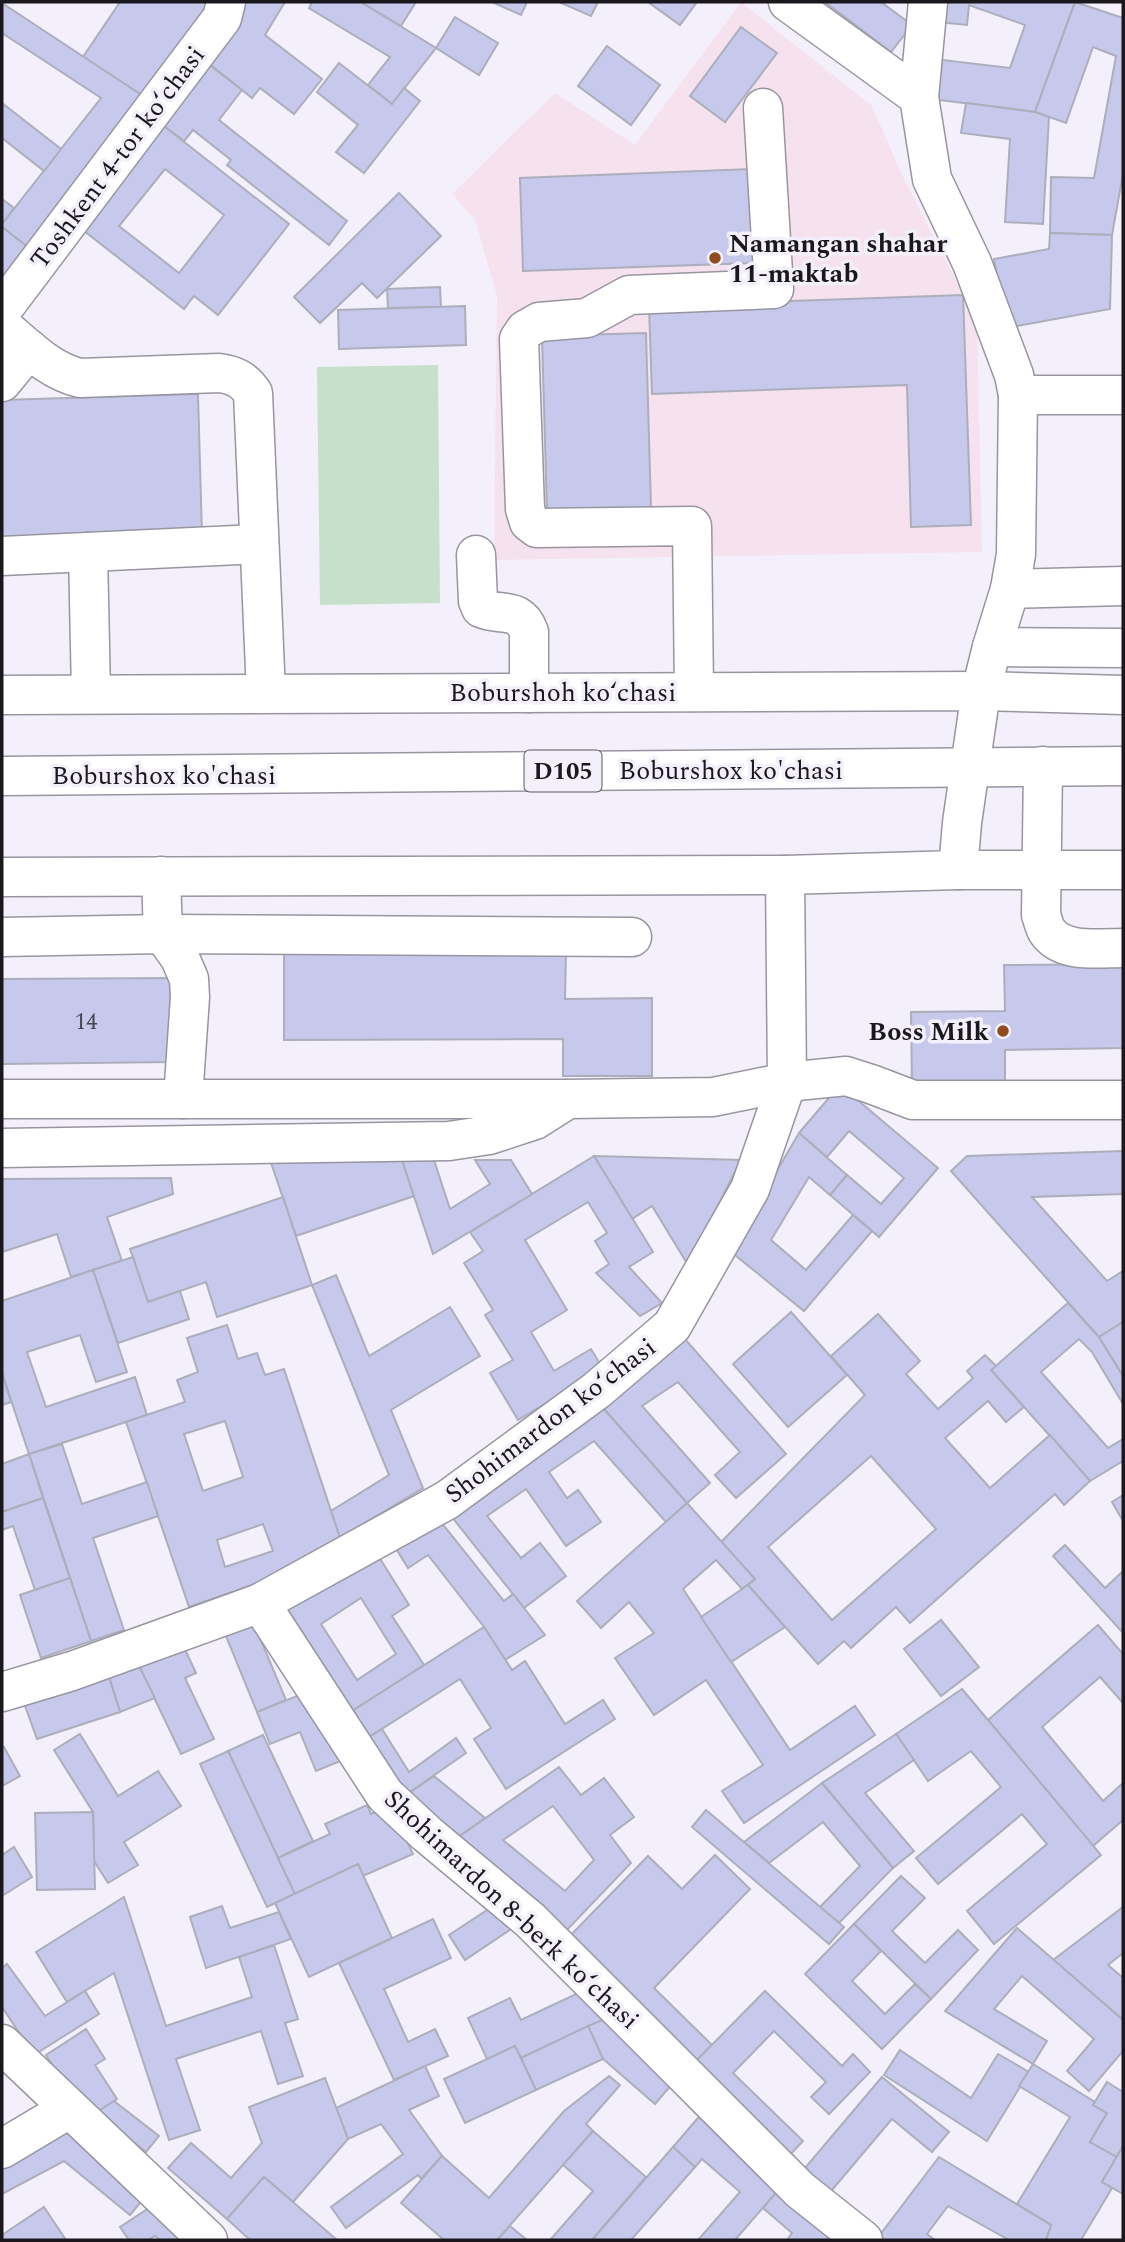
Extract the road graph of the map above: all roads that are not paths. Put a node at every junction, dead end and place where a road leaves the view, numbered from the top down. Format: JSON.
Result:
{"nodes":[{"id":1,"x":226,"y":2,"type":"edge"},
{"id":2,"x":788,"y":2,"type":"edge"},
{"id":3,"x":928,"y":2,"type":"edge"},
{"id":4,"x":919,"y":97,"type":"junction"},
{"id":5,"x":763,"y":108,"type":"dead end"},
{"id":6,"x":2,"y":310,"type":"edge"},
{"id":7,"x":16,"y":337,"type":"edge"},
{"id":8,"x":2,"y":382,"type":"edge"},
{"id":9,"x":1018,"y":395,"type":"junction"},
{"id":10,"x":1123,"y":396,"type":"edge"},
{"id":11,"x":259,"y":544,"type":"junction"},
{"id":12,"x":88,"y":552,"type":"junction"},
{"id":13,"x":475,"y":555,"type":"dead end"},
{"id":14,"x":2,"y":556,"type":"edge"},
{"id":15,"x":1123,"y":586,"type":"edge"},
{"id":16,"x":1010,"y":589,"type":"junction"},
{"id":17,"x":992,"y":647,"type":"junction"},
{"id":18,"x":1123,"y":648,"type":"edge"},
{"id":19,"x":981,"y":691,"type":"junction"},
{"id":20,"x":694,"y":692,"type":"junction"},
{"id":21,"x":266,"y":693,"type":"junction"},
{"id":22,"x":529,"y":693,"type":"junction"},
{"id":23,"x":91,"y":694,"type":"junction"},
{"id":24,"x":2,"y":695,"type":"edge"},
{"id":25,"x":1123,"y":695,"type":"edge"},
{"id":26,"x":971,"y":766,"type":"junction"},
{"id":27,"x":1043,"y":766,"type":"junction"},
{"id":28,"x":1123,"y":766,"type":"edge"},
{"id":29,"x":2,"y":776,"type":"edge"},
{"id":30,"x":958,"y":870,"type":"junction"},
{"id":31,"x":1042,"y":870,"type":"junction"},
{"id":32,"x":1123,"y":870,"type":"edge"},
{"id":33,"x":785,"y":875,"type":"junction"},
{"id":34,"x":160,"y":876,"type":"junction"},
{"id":35,"x":2,"y":877,"type":"edge"},
{"id":36,"x":163,"y":934,"type":"junction"},
{"id":37,"x":2,"y":937,"type":"edge"},
{"id":38,"x":632,"y":937,"type":"dead end"},
{"id":39,"x":1123,"y":948,"type":"edge"},
{"id":40,"x":787,"y":1082,"type":"junction"},
{"id":41,"x":2,"y":1099,"type":"edge"},
{"id":42,"x":183,"y":1099,"type":"junction"},
{"id":43,"x":568,"y":1099,"type":"junction"},
{"id":44,"x":1123,"y":1100,"type":"edge"},
{"id":45,"x":2,"y":1148,"type":"edge"},
{"id":46,"x":260,"y":1604,"type":"junction"},
{"id":47,"x":2,"y":1692,"type":"edge"},
{"id":48,"x":2,"y":2044,"type":"edge"},
{"id":49,"x":69,"y":2109,"type":"junction"},
{"id":50,"x":2,"y":2149,"type":"edge"},
{"id":51,"x":208,"y":2240,"type":"edge"},
{"id":52,"x":863,"y":2240,"type":"edge"}],
"edges":[{"from":1,"to":6,"type":"street","name":"Toshkent 4-tor koʻchasi"},
{"from":2,"to":4,"type":"street"},
{"from":3,"to":4,"type":"street"},
{"from":4,"to":9,"type":"street"},
{"from":5,"to":20,"type":"street"},
{"from":7,"to":8,"type":"street"},
{"from":7,"to":11,"type":"street"},
{"from":9,"to":10,"type":"street"},
{"from":9,"to":16,"type":"street"},
{"from":11,"to":12,"type":"street"},
{"from":11,"to":21,"type":"street"},
{"from":12,"to":14,"type":"street"},
{"from":12,"to":23,"type":"street"},
{"from":13,"to":22,"type":"street"},
{"from":15,"to":16,"type":"street"},
{"from":16,"to":17,"type":"street"},
{"from":17,"to":18,"type":"street"},
{"from":17,"to":19,"type":"street"},
{"from":19,"to":20,"type":"street","name":"Boburshoh koʻchasi"},
{"from":19,"to":25,"type":"street","name":"Boburshoh koʻchasi"},
{"from":19,"to":26,"type":"street"},
{"from":20,"to":22,"type":"street","name":"Boburshoh koʻchasi"},
{"from":21,"to":22,"type":"street","name":"Boburshoh koʻchasi"},
{"from":21,"to":23,"type":"street","name":"Boburshoh koʻchasi"},
{"from":23,"to":24,"type":"street","name":"Boburshoh koʻchasi"},
{"from":26,"to":27,"type":"street","name":"Boburshox ko'chasi","number":"D105"},
{"from":26,"to":29,"type":"street","name":"Boburshox ko'chasi","number":"D105"},
{"from":26,"to":30,"type":"street"},
{"from":27,"to":28,"type":"street","name":"Boburshox ko'chasi","number":"D105"},
{"from":27,"to":31,"type":"street"},
{"from":30,"to":31,"type":"street"},
{"from":30,"to":33,"type":"street"},
{"from":31,"to":32,"type":"street"},
{"from":31,"to":39,"type":"street"},
{"from":33,"to":34,"type":"street"},
{"from":33,"to":40,"type":"street","name":"Shohimardon koʻchasi"},
{"from":34,"to":35,"type":"street"},
{"from":34,"to":36,"type":"street"},
{"from":36,"to":37,"type":"street"},
{"from":36,"to":38,"type":"street"},
{"from":36,"to":42,"type":"street"},
{"from":40,"to":43,"type":"street"},
{"from":40,"to":44,"type":"street"},
{"from":40,"to":46,"type":"street","name":"Shohimardon koʻchasi"},
{"from":41,"to":42,"type":"street"},
{"from":42,"to":43,"type":"street"},
{"from":43,"to":45,"type":"street"},
{"from":46,"to":47,"type":"street","name":"Shohimardon koʻchasi"},
{"from":46,"to":52,"type":"street","name":"Shohimardon 8-berk koʻchasi"},
{"from":48,"to":49,"type":"street"},
{"from":49,"to":50,"type":"street"},
{"from":49,"to":51,"type":"street"}]}
